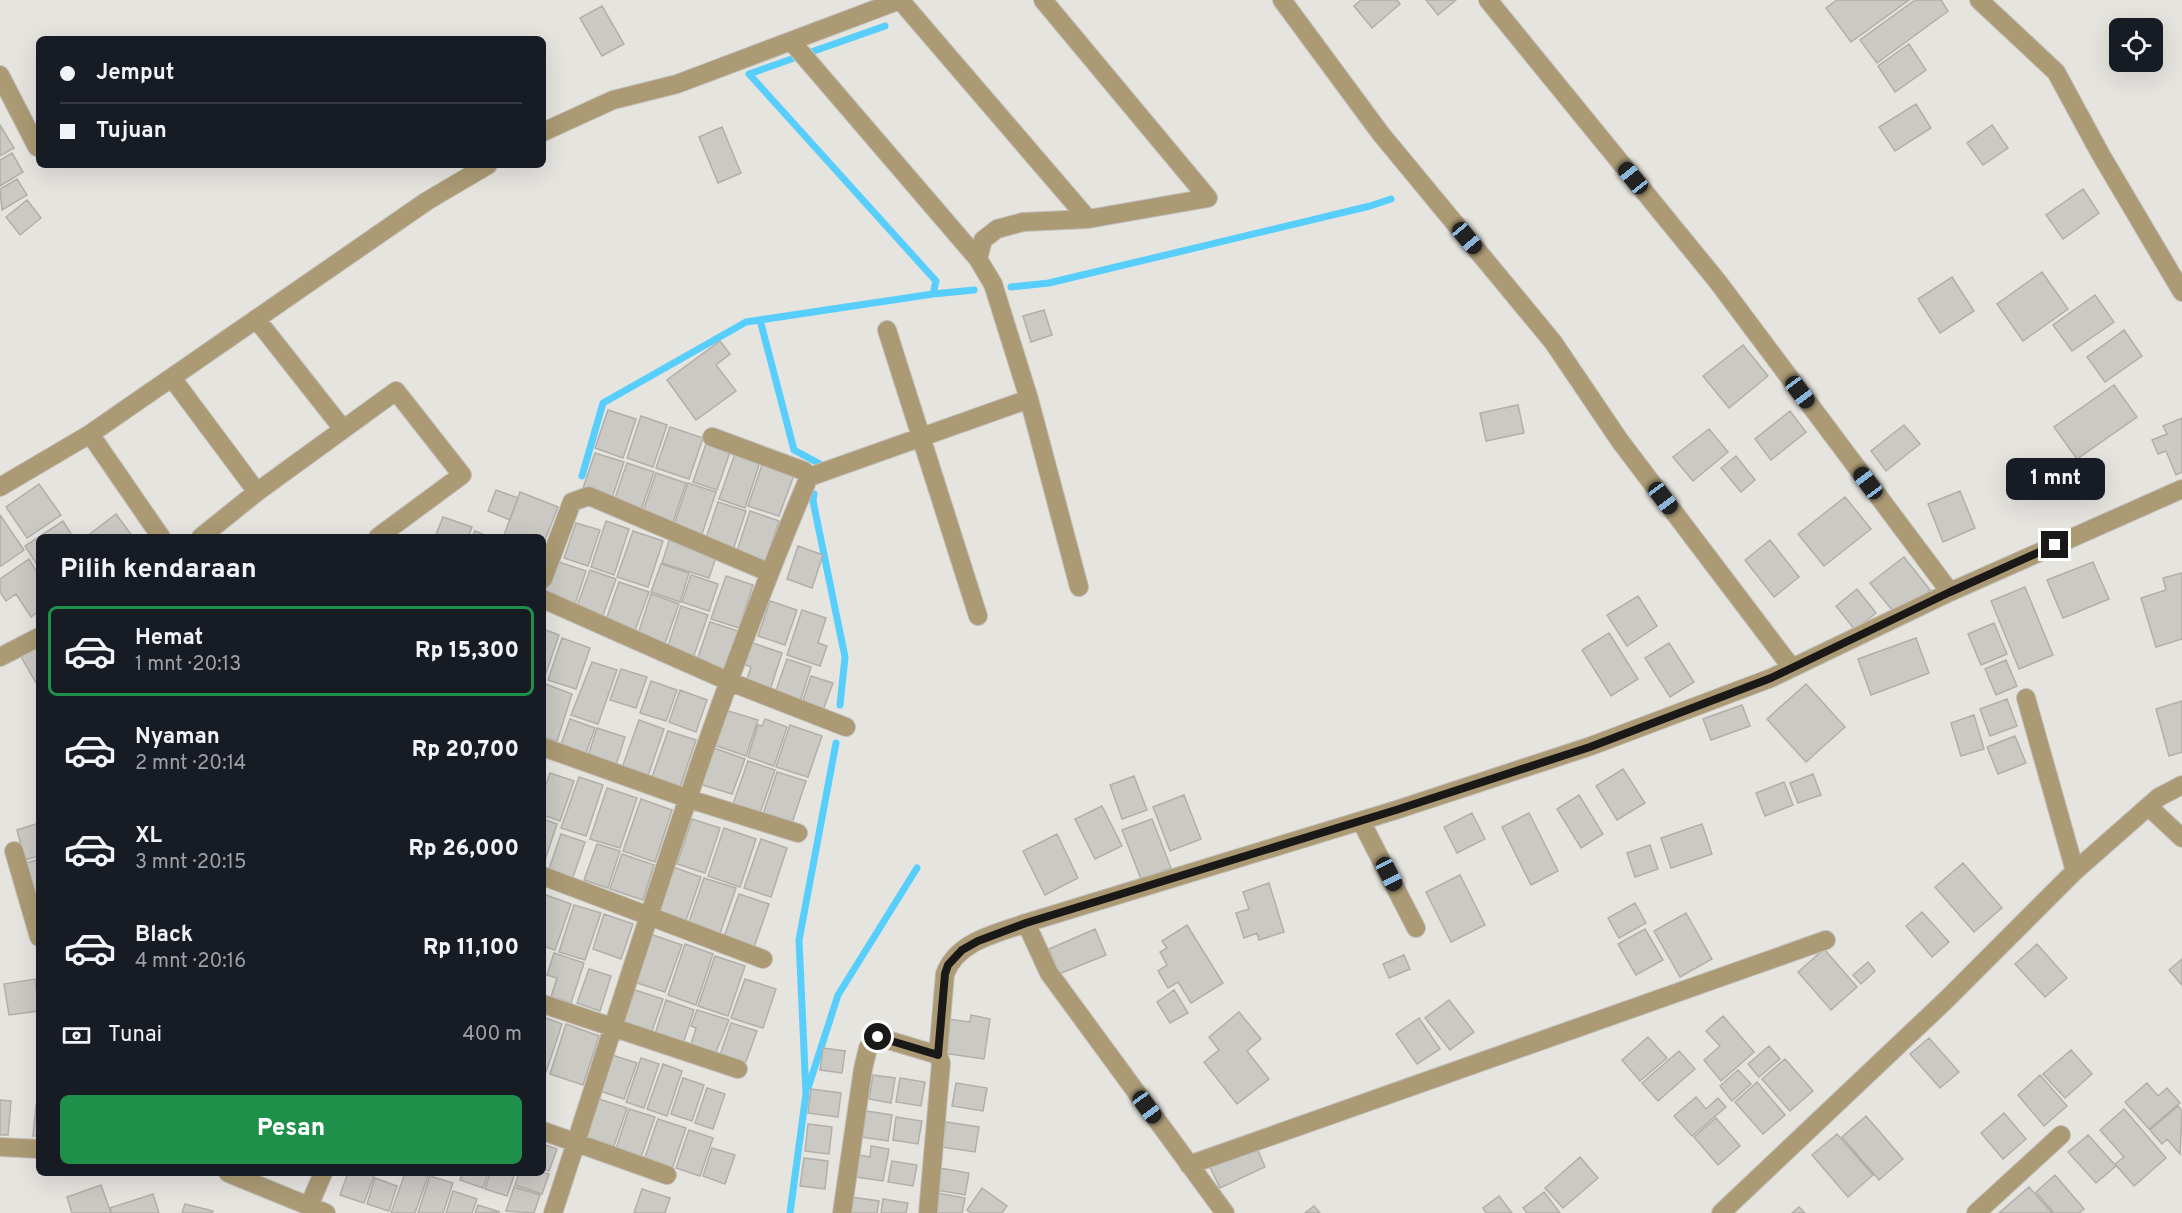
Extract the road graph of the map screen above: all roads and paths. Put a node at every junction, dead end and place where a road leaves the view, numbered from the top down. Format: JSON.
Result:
{"nodes":[{"id":1,"x":1043,"y":0,"type":"edge"},
{"id":2,"x":1282,"y":0,"type":"edge"},
{"id":3,"x":1488,"y":0,"type":"edge"},
{"id":4,"x":1979,"y":0,"type":"edge"},
{"id":5,"x":791,"y":41,"type":"junction"},
{"id":6,"x":0,"y":75,"type":"edge"},
{"id":7,"x":546,"y":131,"type":"edge"},
{"id":8,"x":36,"y":145,"type":"edge"},
{"id":9,"x":483,"y":168,"type":"edge"},
{"id":10,"x":1088,"y":219,"type":"junction"},
{"id":11,"x":978,"y":259,"type":"junction"},
{"id":12,"x":2182,"y":292,"type":"edge"},
{"id":13,"x":256,"y":320,"type":"junction"},
{"id":14,"x":887,"y":330,"type":"dead end"},
{"id":15,"x":172,"y":378,"type":"junction"},
{"id":16,"x":1029,"y":399,"type":"junction"},
{"id":17,"x":343,"y":429,"type":"junction"},
{"id":18,"x":90,"y":434,"type":"junction"},
{"id":19,"x":920,"y":436,"type":"junction"},
{"id":20,"x":712,"y":437,"type":"dead end"},
{"id":21,"x":809,"y":477,"type":"junction"},
{"id":22,"x":0,"y":486,"type":"edge"},
{"id":23,"x":2182,"y":489,"type":"edge"},
{"id":24,"x":257,"y":492,"type":"junction"},
{"id":25,"x":159,"y":534,"type":"edge"},
{"id":26,"x":205,"y":534,"type":"edge"},
{"id":27,"x":382,"y":534,"type":"edge"},
{"id":28,"x":546,"y":571,"type":"edge"},
{"id":29,"x":768,"y":572,"type":"junction"},
{"id":30,"x":1079,"y":587,"type":"dead end"},
{"id":31,"x":1950,"y":592,"type":"junction"},
{"id":32,"x":546,"y":600,"type":"edge"},
{"id":33,"x":978,"y":616,"type":"dead end"},
{"id":34,"x":36,"y":639,"type":"edge"},
{"id":35,"x":0,"y":657,"type":"edge"},
{"id":36,"x":1792,"y":668,"type":"junction"},
{"id":37,"x":728,"y":681,"type":"junction"},
{"id":38,"x":2026,"y":698,"type":"dead end"},
{"id":39,"x":846,"y":727,"type":"dead end"},
{"id":40,"x":546,"y":748,"type":"edge"},
{"id":41,"x":2182,"y":785,"type":"edge"},
{"id":42,"x":689,"y":799,"type":"junction"},
{"id":43,"x":2149,"y":807,"type":"junction"},
{"id":44,"x":1362,"y":821,"type":"junction"},
{"id":45,"x":798,"y":834,"type":"dead end"},
{"id":46,"x":2182,"y":838,"type":"edge"},
{"id":47,"x":15,"y":850,"type":"dead end"},
{"id":48,"x":2074,"y":871,"type":"junction"},
{"id":49,"x":546,"y":877,"type":"edge"},
{"id":50,"x":650,"y":918,"type":"junction"},
{"id":51,"x":1026,"y":923,"type":"junction"},
{"id":52,"x":36,"y":926,"type":"edge"},
{"id":53,"x":1416,"y":928,"type":"dead end"},
{"id":54,"x":1826,"y":939,"type":"dead end"},
{"id":55,"x":763,"y":958,"type":"dead end"},
{"id":56,"x":546,"y":1005,"type":"edge"},
{"id":57,"x":613,"y":1029,"type":"junction"},
{"id":58,"x":938,"y":1055,"type":"junction"},
{"id":59,"x":738,"y":1069,"type":"dead end"},
{"id":60,"x":546,"y":1132,"type":"edge"},
{"id":61,"x":2061,"y":1135,"type":"dead end"},
{"id":62,"x":576,"y":1143,"type":"junction"},
{"id":63,"x":0,"y":1147,"type":"edge"},
{"id":64,"x":36,"y":1149,"type":"edge"},
{"id":65,"x":1189,"y":1165,"type":"junction"},
{"id":66,"x":667,"y":1175,"type":"dead end"},
{"id":67,"x":235,"y":1176,"type":"edge"},
{"id":68,"x":322,"y":1176,"type":"edge"},
{"id":69,"x":309,"y":1206,"type":"junction"},
{"id":70,"x":326,"y":1213,"type":"edge"},
{"id":71,"x":552,"y":1213,"type":"edge"},
{"id":72,"x":842,"y":1213,"type":"edge"},
{"id":73,"x":928,"y":1213,"type":"edge"},
{"id":74,"x":1225,"y":1213,"type":"edge"},
{"id":75,"x":1721,"y":1213,"type":"edge"},
{"id":76,"x":1976,"y":1213,"type":"edge"}],
"edges":[{"from":1,"to":10,"type":"street"},
{"from":2,"to":36,"type":"street"},
{"from":3,"to":31,"type":"street"},
{"from":4,"to":12,"type":"street"},
{"from":5,"to":7,"type":"street"},
{"from":5,"to":10,"type":"street"},
{"from":5,"to":11,"type":"street"},
{"from":6,"to":8,"type":"street"},
{"from":9,"to":13,"type":"street"},
{"from":10,"to":11,"type":"street"},
{"from":11,"to":16,"type":"street"},
{"from":13,"to":15,"type":"street"},
{"from":13,"to":17,"type":"street"},
{"from":14,"to":19,"type":"street"},
{"from":15,"to":18,"type":"street"},
{"from":15,"to":24,"type":"street"},
{"from":16,"to":19,"type":"street"},
{"from":16,"to":30,"type":"street"},
{"from":17,"to":24,"type":"street"},
{"from":17,"to":27,"type":"street"},
{"from":18,"to":22,"type":"street"},
{"from":18,"to":25,"type":"street"},
{"from":19,"to":21,"type":"street"},
{"from":19,"to":33,"type":"street"},
{"from":20,"to":21,"type":"street"},
{"from":21,"to":29,"type":"street"},
{"from":23,"to":31,"type":"street"},
{"from":24,"to":26,"type":"street"},
{"from":28,"to":29,"type":"street"},
{"from":29,"to":37,"type":"street"},
{"from":31,"to":36,"type":"street"},
{"from":32,"to":37,"type":"street"},
{"from":34,"to":35,"type":"street"},
{"from":36,"to":44,"type":"street"},
{"from":37,"to":39,"type":"street"},
{"from":37,"to":42,"type":"street"},
{"from":38,"to":48,"type":"street"},
{"from":40,"to":42,"type":"street"},
{"from":41,"to":43,"type":"street"},
{"from":42,"to":45,"type":"street"},
{"from":42,"to":50,"type":"street"},
{"from":43,"to":46,"type":"street"},
{"from":43,"to":48,"type":"street"},
{"from":44,"to":51,"type":"street"},
{"from":44,"to":53,"type":"street"},
{"from":47,"to":52,"type":"street"},
{"from":48,"to":75,"type":"street"},
{"from":49,"to":50,"type":"street"},
{"from":50,"to":55,"type":"street"},
{"from":50,"to":57,"type":"street"},
{"from":51,"to":58,"type":"street"},
{"from":51,"to":65,"type":"street"},
{"from":54,"to":65,"type":"street"},
{"from":56,"to":57,"type":"street"},
{"from":57,"to":59,"type":"street"},
{"from":57,"to":62,"type":"street"},
{"from":58,"to":72,"type":"street"},
{"from":58,"to":73,"type":"street"},
{"from":60,"to":62,"type":"street"},
{"from":61,"to":76,"type":"street"},
{"from":62,"to":66,"type":"street"},
{"from":62,"to":71,"type":"street"},
{"from":63,"to":64,"type":"street"},
{"from":65,"to":74,"type":"street"},
{"from":67,"to":69,"type":"street"},
{"from":68,"to":69,"type":"street"},
{"from":69,"to":70,"type":"street"}]}
